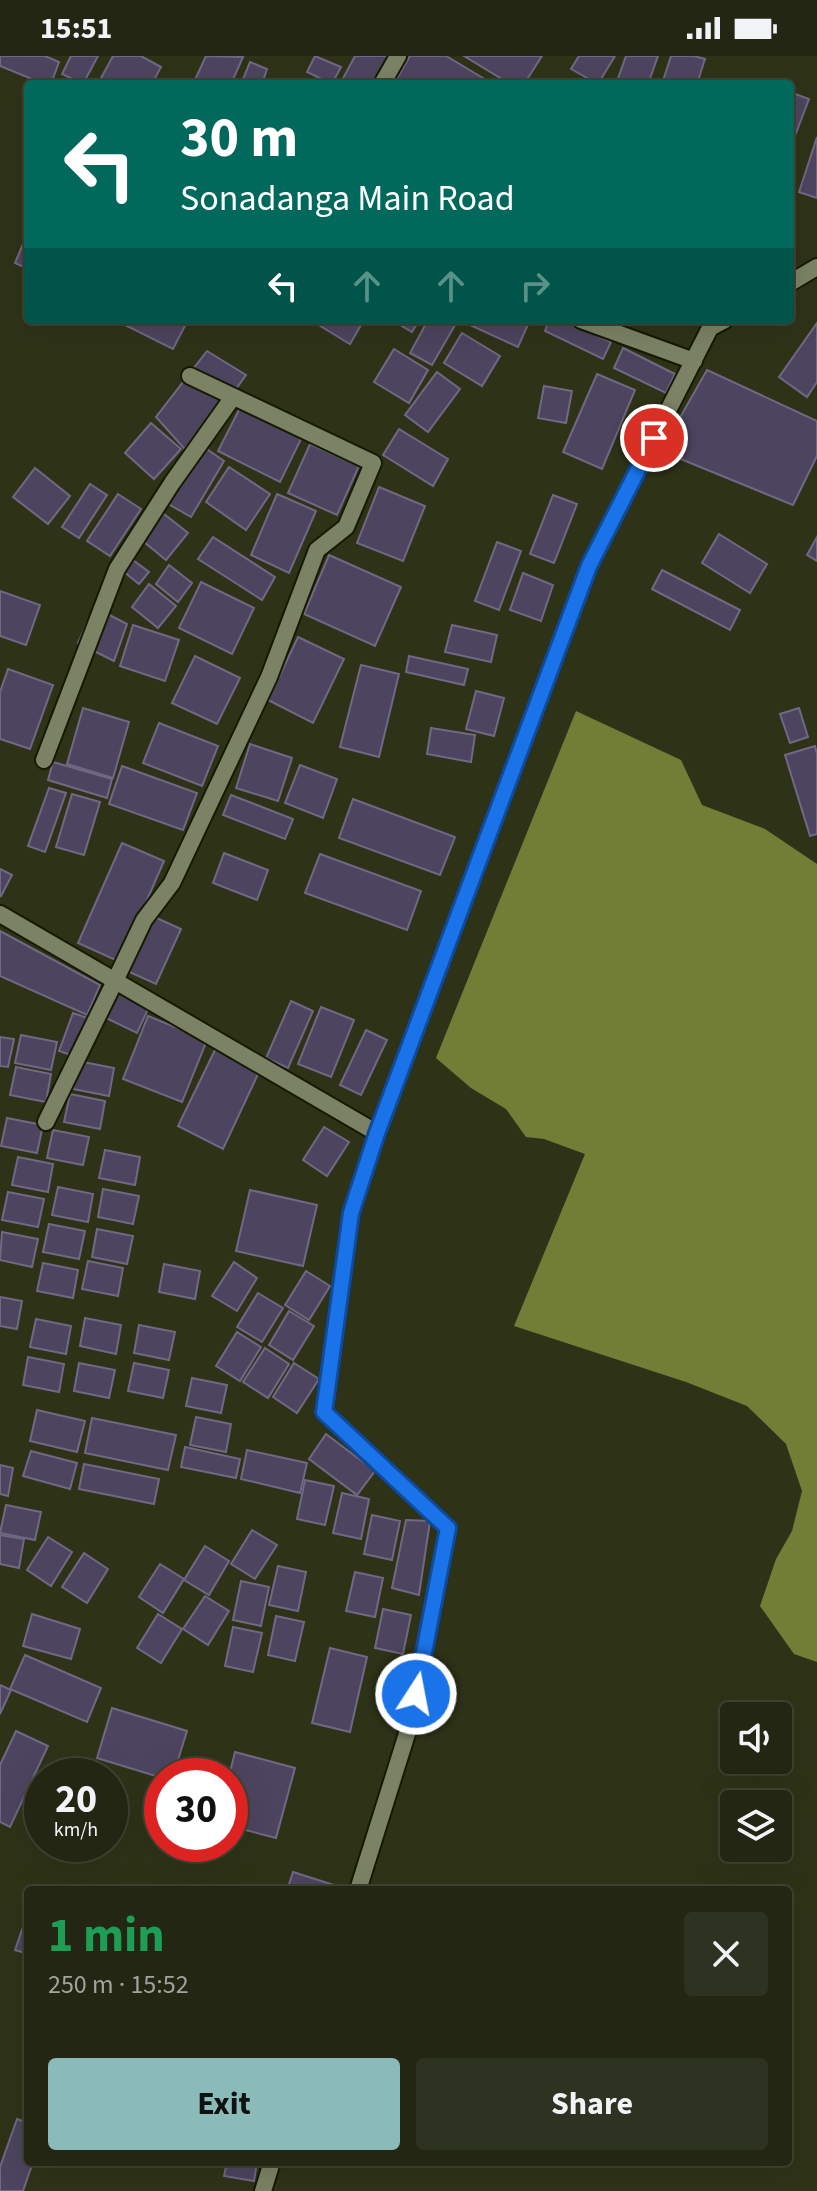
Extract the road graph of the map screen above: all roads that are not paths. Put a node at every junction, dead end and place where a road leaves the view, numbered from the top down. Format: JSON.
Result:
{"nodes":[{"id":1,"x":398,"y":56,"type":"edge"},
{"id":2,"x":384,"y":80,"type":"edge"},
{"id":3,"x":817,"y":267,"type":"edge"},
{"id":4,"x":794,"y":281,"type":"edge"},
{"id":5,"x":592,"y":324,"type":"edge"},
{"id":6,"x":718,"y":324,"type":"edge"},
{"id":7,"x":694,"y":361,"type":"junction"},
{"id":8,"x":190,"y":376,"type":"dead end"},
{"id":9,"x":233,"y":397,"type":"junction"},
{"id":10,"x":44,"y":760,"type":"dead end"},
{"id":11,"x":0,"y":914,"type":"edge"},
{"id":12,"x":115,"y":981,"type":"junction"},
{"id":13,"x":46,"y":1122,"type":"dead end"},
{"id":14,"x":377,"y":1133,"type":"junction"},
{"id":15,"x":359,"y":1886,"type":"edge"},
{"id":16,"x":271,"y":2166,"type":"edge"},
{"id":17,"x":263,"y":2191,"type":"edge"}],
"edges":[{"from":1,"to":2,"type":"street"},
{"from":3,"to":4,"type":"street"},
{"from":5,"to":7,"type":"street"},
{"from":6,"to":7,"type":"street"},
{"from":7,"to":14,"type":"street"},
{"from":8,"to":9,"type":"street"},
{"from":9,"to":10,"type":"street"},
{"from":9,"to":12,"type":"street"},
{"from":11,"to":12,"type":"street"},
{"from":12,"to":13,"type":"street"},
{"from":12,"to":14,"type":"street"},
{"from":14,"to":15,"type":"street"},
{"from":16,"to":17,"type":"street"}]}
